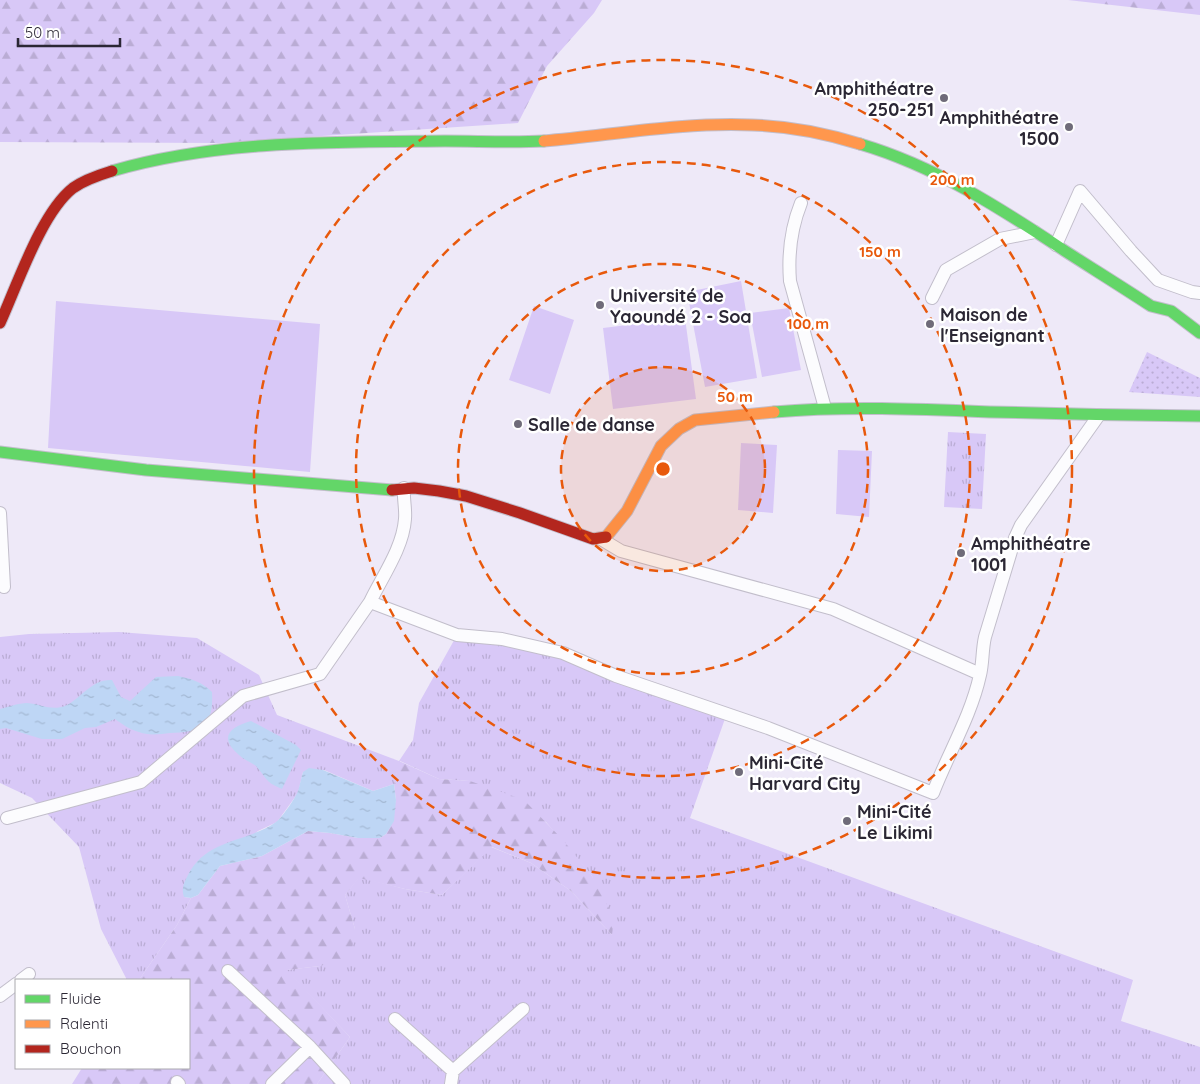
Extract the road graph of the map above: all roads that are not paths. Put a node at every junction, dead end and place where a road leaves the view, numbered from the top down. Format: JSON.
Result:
{"nodes":[{"id":1,"x":801,"y":203,"type":"dead end"},
{"id":2,"x":1035,"y":232,"type":"junction"},
{"id":3,"x":1056,"y":245,"type":"junction"},
{"id":4,"x":1200,"y":292,"type":"edge"},
{"id":5,"x":932,"y":298,"type":"dead end"},
{"id":6,"x":0,"y":323,"type":"edge"},
{"id":7,"x":1200,"y":333,"type":"edge"},
{"id":8,"x":826,"y":408,"type":"junction"},
{"id":9,"x":1099,"y":416,"type":"junction"},
{"id":10,"x":1200,"y":416,"type":"edge"},
{"id":11,"x":0,"y":452,"type":"edge"},
{"id":12,"x":404,"y":488,"type":"junction"},
{"id":13,"x":0,"y":513,"type":"edge"},
{"id":14,"x":601,"y":539,"type":"junction"},
{"id":15,"x":4,"y":587,"type":"dead end"},
{"id":16,"x":370,"y":602,"type":"junction"},
{"id":17,"x":980,"y":674,"type":"junction"},
{"id":18,"x":7,"y":818,"type":"dead end"},
{"id":19,"x":228,"y":970,"type":"dead end"},
{"id":20,"x":15,"y":985,"type":"edge"},
{"id":21,"x":0,"y":996,"type":"edge"},
{"id":22,"x":523,"y":1008,"type":"dead end"},
{"id":23,"x":395,"y":1019,"type":"dead end"},
{"id":24,"x":310,"y":1047,"type":"junction"},
{"id":25,"x":453,"y":1071,"type":"junction"},
{"id":26,"x":272,"y":1084,"type":"edge"},
{"id":27,"x":344,"y":1084,"type":"edge"},
{"id":28,"x":451,"y":1084,"type":"edge"}],
"edges":[{"from":1,"to":8,"type":"street"},
{"from":2,"to":3,"type":"street"},
{"from":2,"to":5,"type":"street"},
{"from":2,"to":6,"type":"street"},
{"from":3,"to":4,"type":"street"},
{"from":3,"to":7,"type":"street"},
{"from":8,"to":9,"type":"street"},
{"from":8,"to":14,"type":"street"},
{"from":9,"to":10,"type":"street"},
{"from":9,"to":17,"type":"street"},
{"from":11,"to":12,"type":"street"},
{"from":12,"to":14,"type":"street"},
{"from":12,"to":16,"type":"street"},
{"from":13,"to":15,"type":"street"},
{"from":14,"to":17,"type":"street"},
{"from":16,"to":17,"type":"street"},
{"from":16,"to":18,"type":"street"},
{"from":19,"to":24,"type":"street"},
{"from":20,"to":21,"type":"street"},
{"from":22,"to":25,"type":"street"},
{"from":23,"to":25,"type":"street"},
{"from":24,"to":26,"type":"street"},
{"from":24,"to":27,"type":"street"},
{"from":25,"to":28,"type":"street"}]}
